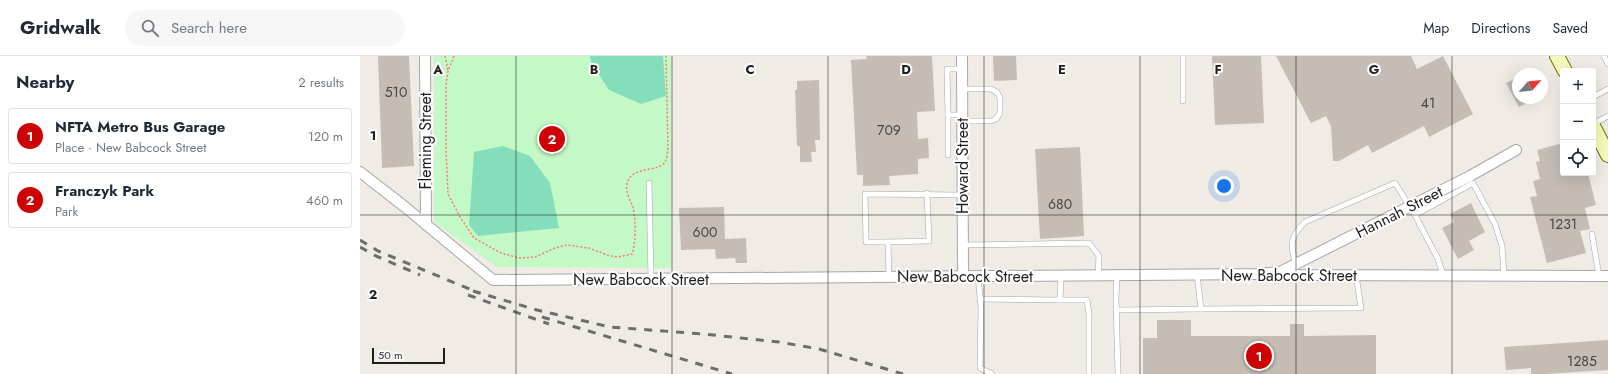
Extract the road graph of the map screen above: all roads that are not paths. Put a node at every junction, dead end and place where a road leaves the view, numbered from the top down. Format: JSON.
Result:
{"nodes":[{"id":1,"x":425,"y":56,"type":"edge"},
{"id":2,"x":962,"y":56,"type":"edge"},
{"id":3,"x":1183,"y":56,"type":"edge"},
{"id":4,"x":1557,"y":56,"type":"edge"},
{"id":5,"x":1563,"y":68,"type":"edge"},
{"id":6,"x":962,"y":69,"type":"junction"},
{"id":7,"x":962,"y":89,"type":"junction"},
{"id":8,"x":1608,"y":89,"type":"edge"},
{"id":9,"x":1596,"y":95,"type":"edge"},
{"id":10,"x":1183,"y":101,"type":"dead end"},
{"id":11,"x":948,"y":115,"type":"junction"},
{"id":12,"x":1608,"y":116,"type":"edge"},
{"id":13,"x":962,"y":118,"type":"junction"},
{"id":14,"x":1596,"y":123,"type":"edge"},
{"id":15,"x":1596,"y":131,"type":"edge"},
{"id":16,"x":1516,"y":150,"type":"dead end"},
{"id":17,"x":948,"y":155,"type":"dead end"},
{"id":18,"x":1608,"y":155,"type":"edge"},
{"id":19,"x":360,"y":172,"type":"edge"},
{"id":20,"x":1471,"y":180,"type":"junction"},
{"id":21,"x":649,"y":183,"type":"dead end"},
{"id":22,"x":927,"y":193,"type":"junction"},
{"id":23,"x":963,"y":195,"type":"junction"},
{"id":24,"x":1413,"y":210,"type":"junction"},
{"id":25,"x":426,"y":225,"type":"junction"},
{"id":26,"x":1592,"y":234,"type":"dead end"},
{"id":27,"x":888,"y":242,"type":"junction"},
{"id":28,"x":963,"y":245,"type":"junction"},
{"id":29,"x":1296,"y":264,"type":"junction"},
{"id":30,"x":1280,"y":272,"type":"junction"},
{"id":31,"x":1197,"y":274,"type":"junction"},
{"id":32,"x":1098,"y":275,"type":"junction"},
{"id":33,"x":1117,"y":275,"type":"junction"},
{"id":34,"x":1356,"y":275,"type":"junction"},
{"id":35,"x":1443,"y":275,"type":"junction"},
{"id":36,"x":1504,"y":275,"type":"junction"},
{"id":37,"x":963,"y":276,"type":"junction"},
{"id":38,"x":978,"y":276,"type":"junction"},
{"id":39,"x":1061,"y":276,"type":"junction"},
{"id":40,"x":1604,"y":276,"type":"edge"},
{"id":41,"x":889,"y":277,"type":"junction"},
{"id":42,"x":651,"y":279,"type":"junction"},
{"id":43,"x":980,"y":299,"type":"junction"},
{"id":44,"x":1060,"y":300,"type":"junction"},
{"id":45,"x":1201,"y":309,"type":"junction"},
{"id":46,"x":1116,"y":310,"type":"junction"},
{"id":47,"x":992,"y":374,"type":"edge"},
{"id":48,"x":1089,"y":374,"type":"edge"},
{"id":49,"x":1118,"y":374,"type":"edge"}],
"edges":[{"from":1,"to":25,"type":"street","name":"Fleming Street"},
{"from":2,"to":6,"type":"street","name":"Howard Street"},
{"from":3,"to":10,"type":"lane"},
{"from":4,"to":5,"type":"main road"},
{"from":6,"to":7,"type":"street","name":"Howard Street"},
{"from":6,"to":11,"type":"lane"},
{"from":7,"to":13,"type":"street","name":"Howard Street"},
{"from":7,"to":13,"type":"lane"},
{"from":8,"to":9,"type":"lane"},
{"from":11,"to":13,"type":"lane"},
{"from":11,"to":17,"type":"lane"},
{"from":12,"to":14,"type":"lane"},
{"from":13,"to":23,"type":"street","name":"Howard Street"},
{"from":15,"to":18,"type":"main road"},
{"from":16,"to":20,"type":"street","name":"Hannah Street"},
{"from":19,"to":25,"type":"street","name":"New Babcock Street"},
{"from":20,"to":24,"type":"street","name":"Hannah Street"},
{"from":20,"to":36,"type":"lane"},
{"from":21,"to":42,"type":"lane"},
{"from":22,"to":23,"type":"lane"},
{"from":22,"to":27,"type":"lane"},
{"from":22,"to":27,"type":"lane"},
{"from":23,"to":28,"type":"street","name":"Howard Street"},
{"from":24,"to":29,"type":"street","name":"Hannah Street"},
{"from":24,"to":29,"type":"lane"},
{"from":24,"to":35,"type":"lane"},
{"from":25,"to":42,"type":"street","name":"New Babcock Street"},
{"from":26,"to":40,"type":"lane"},
{"from":27,"to":41,"type":"lane"},
{"from":28,"to":32,"type":"lane"},
{"from":28,"to":37,"type":"street","name":"Howard Street"},
{"from":29,"to":30,"type":"street","name":"Hannah Street"},
{"from":30,"to":31,"type":"street","name":"New Babcock Street"},
{"from":30,"to":34,"type":"street","name":"New Babcock Street"},
{"from":31,"to":33,"type":"street","name":"New Babcock Street"},
{"from":31,"to":45,"type":"lane"},
{"from":32,"to":33,"type":"street","name":"New Babcock Street"},
{"from":32,"to":39,"type":"street","name":"New Babcock Street"},
{"from":33,"to":46,"type":"lane"},
{"from":34,"to":35,"type":"street","name":"New Babcock Street"},
{"from":34,"to":45,"type":"lane"},
{"from":35,"to":36,"type":"street","name":"New Babcock Street"},
{"from":36,"to":40,"type":"street","name":"New Babcock Street"},
{"from":37,"to":38,"type":"street","name":"New Babcock Street"},
{"from":37,"to":41,"type":"street","name":"New Babcock Street"},
{"from":38,"to":39,"type":"street","name":"New Babcock Street"},
{"from":38,"to":43,"type":"lane"},
{"from":39,"to":44,"type":"lane"},
{"from":41,"to":42,"type":"street","name":"New Babcock Street"},
{"from":43,"to":44,"type":"lane"},
{"from":43,"to":47,"type":"lane"},
{"from":44,"to":48,"type":"lane"},
{"from":45,"to":46,"type":"lane"},
{"from":46,"to":49,"type":"lane"}]}
